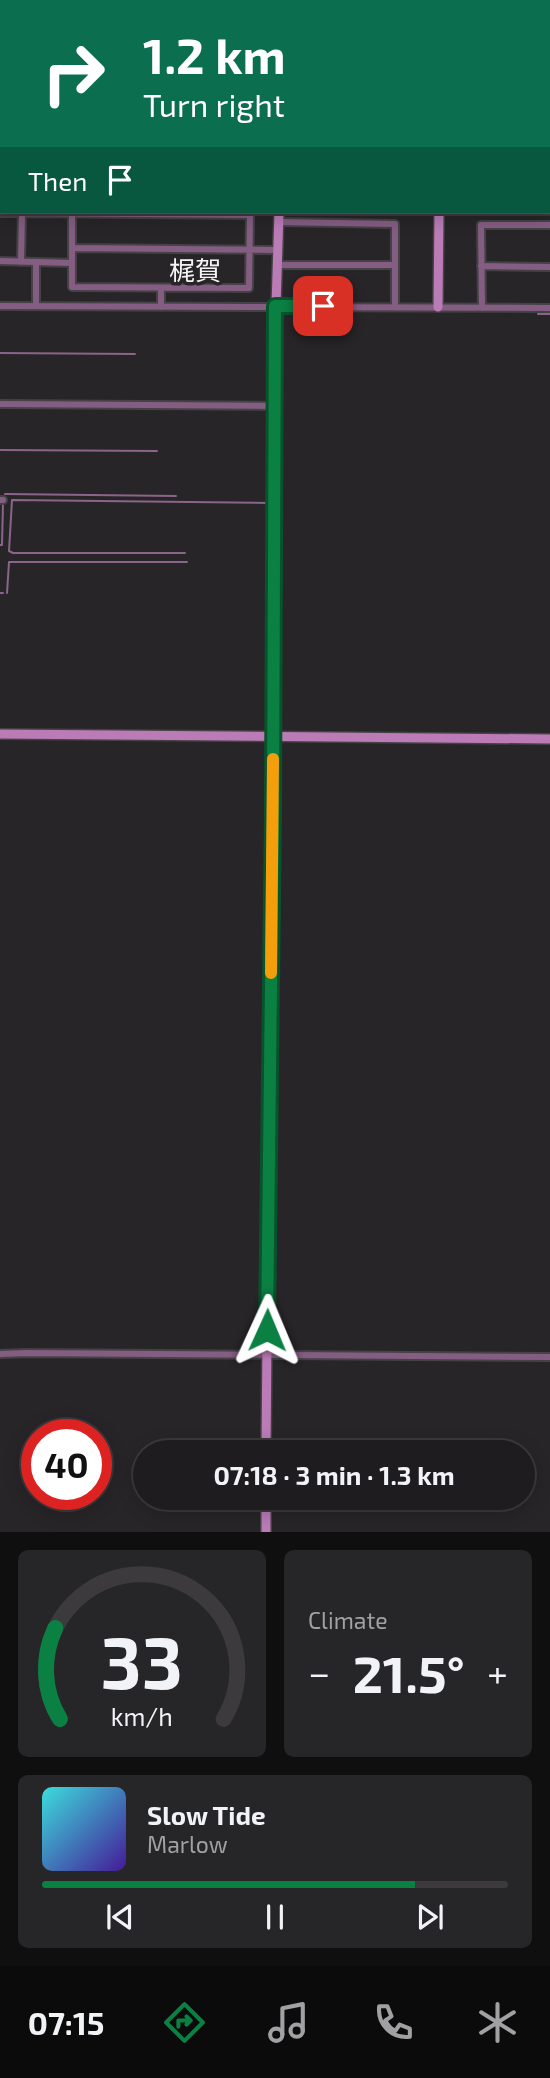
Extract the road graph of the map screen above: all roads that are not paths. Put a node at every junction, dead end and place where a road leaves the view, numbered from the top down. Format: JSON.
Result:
{"nodes":[{"id":1,"x":22,"y":214,"type":"edge"},
{"id":2,"x":72,"y":214,"type":"edge"},
{"id":3,"x":206,"y":214,"type":"edge"},
{"id":4,"x":439,"y":214,"type":"edge"},
{"id":5,"x":279,"y":217,"type":"edge"},
{"id":6,"x":550,"y":225,"type":"edge"},
{"id":7,"x":72,"y":248,"type":"junction"},
{"id":8,"x":250,"y":250,"type":"junction"},
{"id":9,"x":278,"y":250,"type":"junction"},
{"id":10,"x":0,"y":261,"type":"edge"},
{"id":11,"x":20,"y":262,"type":"junction"},
{"id":12,"x":36,"y":262,"type":"junction"},
{"id":13,"x":72,"y":263,"type":"junction"},
{"id":14,"x":277,"y":265,"type":"junction"},
{"id":15,"x":394,"y":265,"type":"junction"},
{"id":16,"x":481,"y":266,"type":"junction"},
{"id":17,"x":550,"y":267,"type":"edge"},
{"id":18,"x":161,"y":289,"type":"junction"},
{"id":19,"x":0,"y":306,"type":"edge"},
{"id":20,"x":36,"y":306,"type":"junction"},
{"id":21,"x":275,"y":306,"type":"junction"},
{"id":22,"x":161,"y":307,"type":"junction"},
{"id":23,"x":395,"y":307,"type":"junction"},
{"id":24,"x":438,"y":307,"type":"junction"},
{"id":25,"x":482,"y":308,"type":"junction"},
{"id":26,"x":550,"y":308,"type":"edge"},
{"id":27,"x":0,"y":404,"type":"edge"},
{"id":28,"x":275,"y":405,"type":"junction"},
{"id":29,"x":0,"y":734,"type":"edge"},
{"id":30,"x":273,"y":736,"type":"junction"},
{"id":31,"x":550,"y":739,"type":"edge"},
{"id":32,"x":0,"y":1354,"type":"edge"},
{"id":33,"x":267,"y":1354,"type":"junction"},
{"id":34,"x":550,"y":1357,"type":"edge"},
{"id":35,"x":266,"y":1440,"type":"edge"},
{"id":36,"x":266,"y":1510,"type":"edge"},
{"id":37,"x":266,"y":1532,"type":"edge"}],
"edges":[{"from":1,"to":11,"type":"street"},
{"from":2,"to":7,"type":"street"},
{"from":3,"to":8,"type":"street"},
{"from":4,"to":24,"type":"street"},
{"from":5,"to":9,"type":"street"},
{"from":5,"to":15,"type":"street"},
{"from":6,"to":16,"type":"street"},
{"from":7,"to":8,"type":"street"},
{"from":7,"to":13,"type":"street"},
{"from":8,"to":9,"type":"street"},
{"from":8,"to":18,"type":"street"},
{"from":9,"to":14,"type":"street"},
{"from":10,"to":11,"type":"street"},
{"from":11,"to":12,"type":"street"},
{"from":12,"to":13,"type":"street"},
{"from":12,"to":20,"type":"street"},
{"from":13,"to":18,"type":"street"},
{"from":14,"to":15,"type":"street"},
{"from":14,"to":21,"type":"street"},
{"from":15,"to":23,"type":"street"},
{"from":16,"to":17,"type":"street"},
{"from":16,"to":25,"type":"street"},
{"from":18,"to":22,"type":"street"},
{"from":19,"to":20,"type":"street"},
{"from":20,"to":22,"type":"street"},
{"from":21,"to":22,"type":"street"},
{"from":21,"to":23,"type":"street"},
{"from":21,"to":28,"type":"street"},
{"from":23,"to":24,"type":"street"},
{"from":24,"to":25,"type":"street"},
{"from":25,"to":26,"type":"street"},
{"from":27,"to":28,"type":"street"},
{"from":28,"to":30,"type":"street"},
{"from":29,"to":30,"type":"street"},
{"from":30,"to":31,"type":"street"},
{"from":30,"to":33,"type":"street"},
{"from":32,"to":33,"type":"street"},
{"from":33,"to":34,"type":"street"},
{"from":33,"to":35,"type":"street"},
{"from":36,"to":37,"type":"street"}]}
